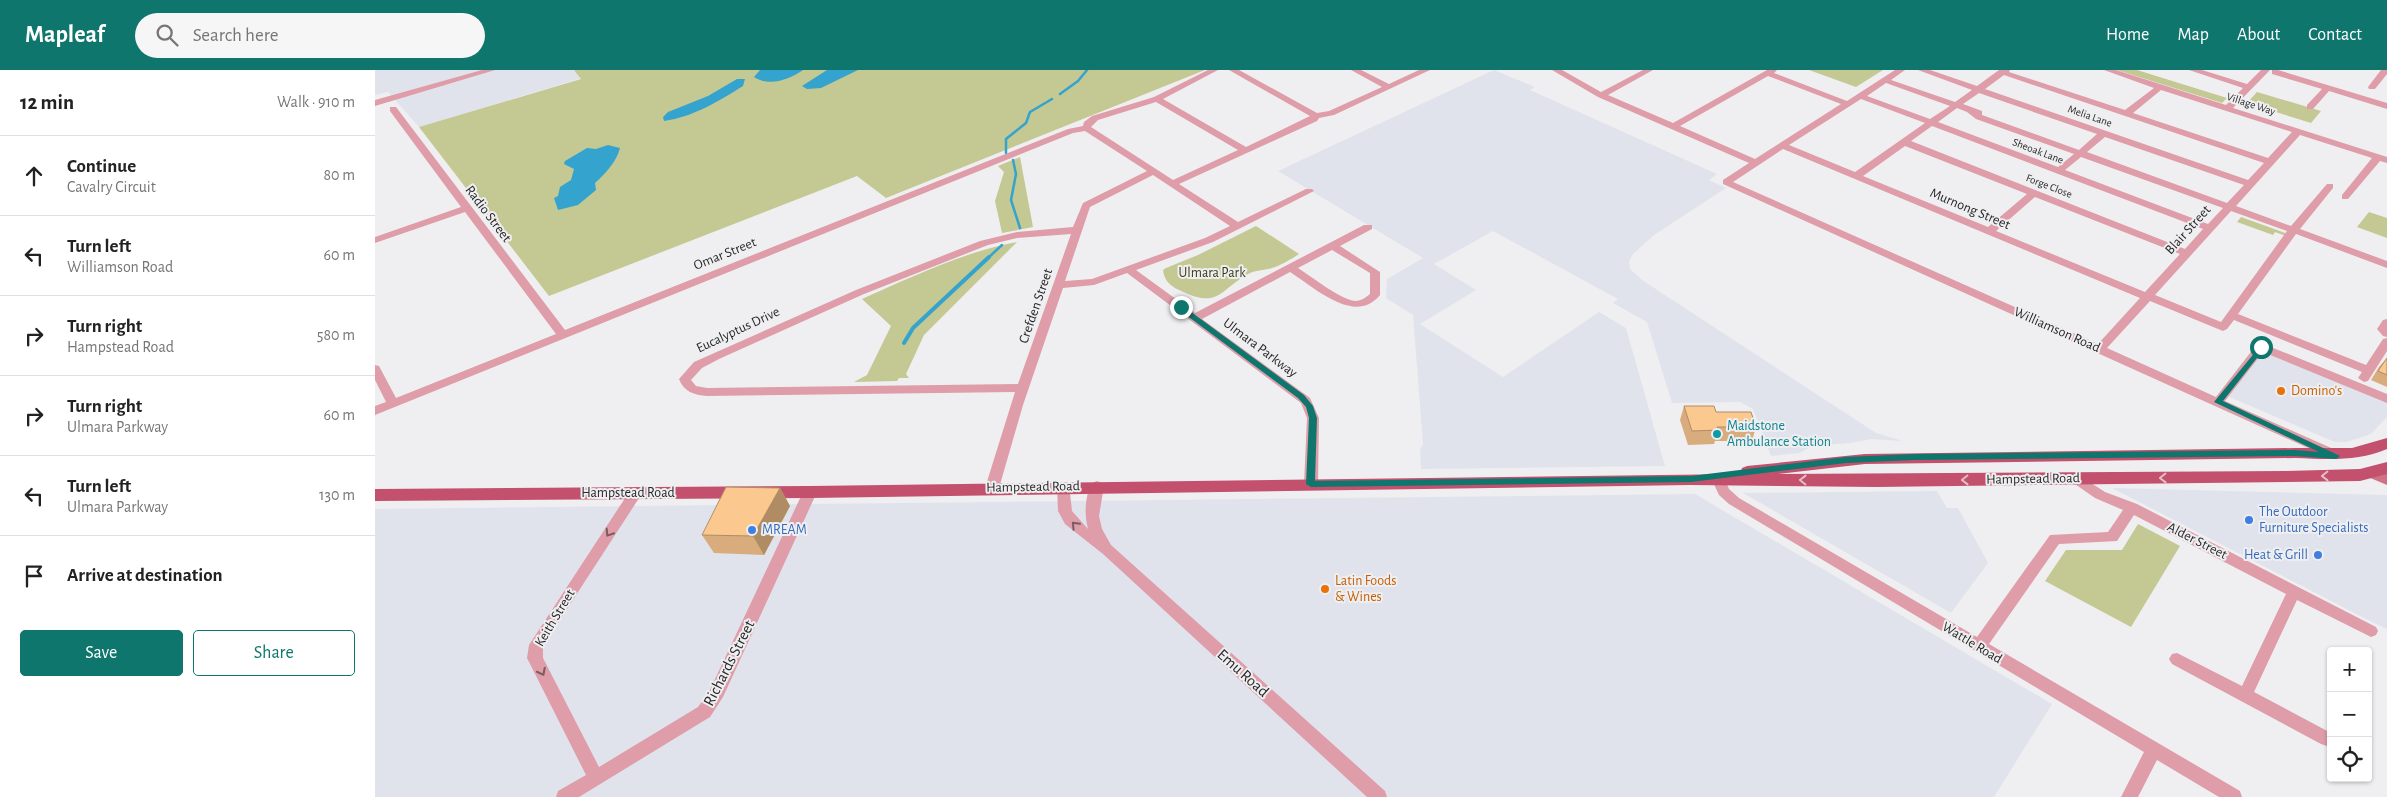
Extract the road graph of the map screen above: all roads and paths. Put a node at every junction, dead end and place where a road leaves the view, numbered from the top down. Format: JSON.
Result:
{"nodes":[{"id":1,"x":456,"y":70,"type":"edge"},
{"id":2,"x":491,"y":70,"type":"edge"},
{"id":3,"x":1214,"y":70,"type":"edge"},
{"id":4,"x":1233,"y":70,"type":"edge"},
{"id":5,"x":1355,"y":70,"type":"edge"},
{"id":6,"x":1426,"y":70,"type":"edge"},
{"id":7,"x":1555,"y":70,"type":"edge"},
{"id":8,"x":1649,"y":70,"type":"edge"},
{"id":9,"x":1749,"y":70,"type":"edge"},
{"id":10,"x":1901,"y":70,"type":"edge"},
{"id":11,"x":1922,"y":70,"type":"edge"},
{"id":12,"x":2108,"y":70,"type":"edge"},
{"id":13,"x":2193,"y":70,"type":"edge"},
{"id":14,"x":2004,"y":71,"type":"edge"},
{"id":15,"x":2265,"y":71,"type":"edge"},
{"id":16,"x":2385,"y":71,"type":"edge"},
{"id":17,"x":1768,"y":73,"type":"edge"},
{"id":18,"x":463,"y":78,"type":"junction"},
{"id":19,"x":1885,"y":80,"type":"junction"},
{"id":20,"x":2160,"y":86,"type":"junction"},
{"id":21,"x":1389,"y":87,"type":"junction"},
{"id":22,"x":2249,"y":87,"type":"junction"},
{"id":23,"x":2372,"y":87,"type":"dead end"},
{"id":24,"x":2327,"y":88,"type":"junction"},
{"id":25,"x":1978,"y":89,"type":"junction"},
{"id":26,"x":1601,"y":95,"type":"junction"},
{"id":27,"x":1860,"y":96,"type":"junction"},
{"id":28,"x":1157,"y":99,"type":"junction"},
{"id":29,"x":375,"y":103,"type":"edge"},
{"id":30,"x":1848,"y":104,"type":"junction"},
{"id":31,"x":1955,"y":106,"type":"junction"},
{"id":32,"x":2387,"y":106,"type":"edge"},
{"id":33,"x":2310,"y":107,"type":"dead end"},
{"id":34,"x":2228,"y":108,"type":"junction"},
{"id":35,"x":393,"y":109,"type":"dead end"},
{"id":36,"x":2127,"y":114,"type":"junction"},
{"id":37,"x":1315,"y":116,"type":"junction"},
{"id":38,"x":1931,"y":123,"type":"junction"},
{"id":39,"x":1673,"y":127,"type":"junction"},
{"id":40,"x":1087,"y":128,"type":"junction"},
{"id":41,"x":2298,"y":131,"type":"junction"},
{"id":42,"x":2104,"y":133,"type":"junction"},
{"id":43,"x":1904,"y":142,"type":"junction"},
{"id":44,"x":1783,"y":146,"type":"junction"},
{"id":45,"x":1246,"y":150,"type":"junction"},
{"id":46,"x":2082,"y":152,"type":"junction"},
{"id":47,"x":2383,"y":158,"type":"edge"},
{"id":48,"x":2270,"y":162,"type":"junction"},
{"id":49,"x":1755,"y":163,"type":"junction"},
{"id":50,"x":1153,"y":172,"type":"junction"},
{"id":51,"x":2059,"y":172,"type":"junction"},
{"id":52,"x":1857,"y":176,"type":"junction"},
{"id":53,"x":1172,"y":184,"type":"junction"},
{"id":54,"x":2250,"y":184,"type":"junction"},
{"id":55,"x":2330,"y":186,"type":"dead end"},
{"id":56,"x":1309,"y":191,"type":"dead end"},
{"id":57,"x":2033,"y":193,"type":"junction"},
{"id":58,"x":2345,"y":197,"type":"dead end"},
{"id":59,"x":2229,"y":206,"type":"junction"},
{"id":60,"x":467,"y":208,"type":"junction"},
{"id":61,"x":1237,"y":226,"type":"junction"},
{"id":62,"x":1368,"y":227,"type":"dead end"},
{"id":63,"x":2209,"y":228,"type":"junction"},
{"id":64,"x":1077,"y":230,"type":"junction"},
{"id":65,"x":2294,"y":230,"type":"junction"},
{"id":66,"x":1989,"y":232,"type":"junction"},
{"id":67,"x":2311,"y":236,"type":"junction"},
{"id":68,"x":375,"y":240,"type":"edge"},
{"id":69,"x":1333,"y":246,"type":"junction"},
{"id":70,"x":2186,"y":253,"type":"junction"},
{"id":71,"x":2387,"y":261,"type":"edge"},
{"id":72,"x":2387,"y":265,"type":"edge"},
{"id":73,"x":1291,"y":268,"type":"junction"},
{"id":74,"x":1128,"y":269,"type":"junction"},
{"id":75,"x":1059,"y":285,"type":"junction"},
{"id":76,"x":2148,"y":296,"type":"junction"},
{"id":77,"x":2231,"y":315,"type":"junction"},
{"id":78,"x":1195,"y":318,"type":"junction"},
{"id":79,"x":2387,"y":322,"type":"edge"},
{"id":80,"x":2387,"y":333,"type":"edge"},
{"id":81,"x":563,"y":335,"type":"junction"},
{"id":82,"x":2387,"y":342,"type":"edge"},
{"id":83,"x":2100,"y":349,"type":"junction"},
{"id":84,"x":375,"y":369,"type":"edge"},
{"id":85,"x":2369,"y":371,"type":"junction"},
{"id":86,"x":2359,"y":387,"type":"junction"},
{"id":87,"x":1023,"y":388,"type":"junction"},
{"id":88,"x":2387,"y":399,"type":"edge"},
{"id":89,"x":2218,"y":402,"type":"junction"},
{"id":90,"x":393,"y":403,"type":"junction"},
{"id":91,"x":375,"y":410,"type":"edge"},
{"id":92,"x":2387,"y":443,"type":"edge"},
{"id":93,"x":2336,"y":456,"type":"junction"},
{"id":94,"x":2383,"y":473,"type":"edge"},
{"id":95,"x":2104,"y":478,"type":"junction"},
{"id":96,"x":1691,"y":479,"type":"junction"},
{"id":97,"x":2077,"y":479,"type":"junction"},
{"id":98,"x":1719,"y":480,"type":"junction"},
{"id":99,"x":1311,"y":484,"type":"junction"},
{"id":100,"x":1097,"y":486,"type":"junction"},
{"id":101,"x":1064,"y":487,"type":"junction"},
{"id":102,"x":992,"y":488,"type":"junction"},
{"id":103,"x":636,"y":492,"type":"junction"},
{"id":104,"x":810,"y":492,"type":"junction"},
{"id":105,"x":375,"y":495,"type":"edge"},
{"id":106,"x":2132,"y":508,"type":"junction"},
{"id":107,"x":1108,"y":550,"type":"junction"},
{"id":108,"x":2294,"y":591,"type":"junction"},
{"id":109,"x":2371,"y":632,"type":"dead end"},
{"id":110,"x":1979,"y":647,"type":"junction"},
{"id":111,"x":2177,"y":659,"type":"dead end"},
{"id":112,"x":2245,"y":695,"type":"junction"},
{"id":113,"x":2327,"y":740,"type":"dead end"},
{"id":114,"x":2154,"y":750,"type":"junction"},
{"id":115,"x":596,"y":777,"type":"junction"},
{"id":116,"x":564,"y":797,"type":"edge"},
{"id":117,"x":1379,"y":797,"type":"edge"},
{"id":118,"x":2129,"y":797,"type":"edge"},
{"id":119,"x":2234,"y":797,"type":"edge"}],
"edges":[{"from":1,"to":18,"type":"street"},
{"from":2,"to":18,"type":"street"},
{"from":3,"to":28,"type":"street"},
{"from":4,"to":37,"type":"street"},
{"from":5,"to":21,"type":"street"},
{"from":6,"to":21,"type":"street"},
{"from":7,"to":26,"type":"street"},
{"from":8,"to":26,"type":"street"},
{"from":9,"to":17,"type":"street"},
{"from":10,"to":19,"type":"street"},
{"from":11,"to":25,"type":"street","name":"Melia Lane"},
{"from":12,"to":20,"type":"street","name":"Village Way"},
{"from":13,"to":22,"type":"street"},
{"from":14,"to":25,"type":"street"},
{"from":14,"to":36,"type":"street"},
{"from":15,"to":22,"type":"street"},
{"from":15,"to":24,"type":"street"},
{"from":16,"to":23,"type":"street"},
{"from":17,"to":30,"type":"street"},
{"from":17,"to":39,"type":"street"},
{"from":18,"to":29,"type":"street"},
{"from":19,"to":27,"type":"street"},
{"from":19,"to":31,"type":"street"},
{"from":20,"to":34,"type":"street","name":"Village Way"},
{"from":20,"to":36,"type":"street"},
{"from":21,"to":37,"type":"street"},
{"from":22,"to":34,"type":"street"},
{"from":24,"to":32,"type":"street"},
{"from":24,"to":33,"type":"street"},
{"from":25,"to":31,"type":"street"},
{"from":25,"to":42,"type":"street","name":"Melia Lane"},
{"from":26,"to":39,"type":"street"},
{"from":27,"to":30,"type":"street"},
{"from":27,"to":38,"type":"street","name":"Sheoak Lane"},
{"from":28,"to":40,"type":"street"},
{"from":28,"to":45,"type":"street"},
{"from":30,"to":44,"type":"street"},
{"from":31,"to":38,"type":"street"},
{"from":31,"to":46,"type":"street"},
{"from":34,"to":41,"type":"street","name":"Village Way"},
{"from":35,"to":60,"type":"street","name":"Radio Street"},
{"from":36,"to":48,"type":"street"},
{"from":37,"to":45,"type":"street"},
{"from":38,"to":43,"type":"street"},
{"from":38,"to":51,"type":"street","name":"Sheoak Lane"},
{"from":39,"to":49,"type":"street"},
{"from":40,"to":50,"type":"street"},
{"from":40,"to":81,"type":"street","name":"Omar Street"},
{"from":41,"to":47,"type":"street","name":"Village Way"},
{"from":41,"to":48,"type":"street","name":"Blair Street"},
{"from":42,"to":46,"type":"street"},
{"from":42,"to":54,"type":"street","name":"Melia Lane"},
{"from":43,"to":52,"type":"street"},
{"from":43,"to":57,"type":"street","name":"Forge Close"},
{"from":44,"to":49,"type":"street"},
{"from":44,"to":52,"type":"street","name":"Murnong Street"},
{"from":45,"to":53,"type":"street"},
{"from":46,"to":51,"type":"street"},
{"from":46,"to":59,"type":"street"},
{"from":47,"to":58,"type":"street"},
{"from":48,"to":54,"type":"street","name":"Blair Street"},
{"from":49,"to":83,"type":"street","name":"Williamson Road"},
{"from":50,"to":53,"type":"street"},
{"from":50,"to":64,"type":"street","name":"Crefden Street"},
{"from":51,"to":63,"type":"street","name":"Sheoak Lane"},
{"from":52,"to":66,"type":"street","name":"Murnong Street"},
{"from":53,"to":61,"type":"street"},
{"from":54,"to":59,"type":"street","name":"Blair Street"},
{"from":55,"to":65,"type":"street"},
{"from":56,"to":61,"type":"street"},
{"from":57,"to":66,"type":"street"},
{"from":57,"to":70,"type":"street","name":"Forge Close"},
{"from":59,"to":63,"type":"street","name":"Blair Street"},
{"from":59,"to":65,"type":"street"},
{"from":60,"to":68,"type":"street"},
{"from":60,"to":81,"type":"street","name":"Radio Street"},
{"from":61,"to":74,"type":"street"},
{"from":62,"to":69,"type":"street"},
{"from":63,"to":70,"type":"street","name":"Blair Street"},
{"from":64,"to":75,"type":"street","name":"Crefden Street"},
{"from":64,"to":87,"type":"street","name":"Eucalyptus Drive"},
{"from":65,"to":67,"type":"street"},
{"from":65,"to":77,"type":"street"},
{"from":66,"to":76,"type":"street","name":"Murnong Street"},
{"from":67,"to":71,"type":"street"},
{"from":67,"to":72,"type":"street"},
{"from":69,"to":73,"type":"street"},
{"from":69,"to":73,"type":"street"},
{"from":70,"to":76,"type":"street","name":"Blair Street"},
{"from":73,"to":78,"type":"street"},
{"from":74,"to":75,"type":"street"},
{"from":74,"to":78,"type":"street","name":"Ulmara Parkway"},
{"from":75,"to":87,"type":"street","name":"Crefden Street"},
{"from":76,"to":77,"type":"street","name":"Murnong Street"},
{"from":76,"to":83,"type":"street","name":"Blair Street"},
{"from":77,"to":85,"type":"street"},
{"from":78,"to":99,"type":"street","name":"Ulmara Parkway"},
{"from":79,"to":80,"type":"street"},
{"from":81,"to":90,"type":"street","name":"Omar Street"},
{"from":82,"to":85,"type":"street"},
{"from":83,"to":89,"type":"street","name":"Williamson Road"},
{"from":84,"to":90,"type":"street"},
{"from":85,"to":86,"type":"street"},
{"from":86,"to":88,"type":"street"},
{"from":86,"to":89,"type":"street"},
{"from":87,"to":102,"type":"street","name":"Crefden Street"},
{"from":89,"to":93,"type":"street","name":"Williamson Road"},
{"from":90,"to":91,"type":"street","name":"Omar Street"},
{"from":92,"to":93,"type":"main road"},
{"from":93,"to":94,"type":"main road","name":"Williamson Road"},
{"from":93,"to":96,"type":"main road","name":"Hampstead Road"},
{"from":94,"to":95,"type":"main road","name":"Hampstead Road","one_way":true},
{"from":95,"to":97,"type":"main road","name":"Hampstead Road"},
{"from":95,"to":106,"type":"street"},
{"from":96,"to":98,"type":"main road","name":"Hampstead Road"},
{"from":96,"to":99,"type":"main road","name":"Hampstead Road"},
{"from":97,"to":98,"type":"main road","name":"Hampstead Road","one_way":true},
{"from":97,"to":106,"type":"street","name":"Alder Street"},
{"from":98,"to":110,"type":"street","name":"Wattle Road"},
{"from":99,"to":100,"type":"main road","name":"Hampstead Road"},
{"from":100,"to":101,"type":"main road","name":"Hampstead Road"},
{"from":100,"to":107,"type":"street","name":"Emu Road"},
{"from":101,"to":102,"type":"main road","name":"Hampstead Road"},
{"from":107,"to":101,"type":"street","name":"Emu Road","one_way":true},
{"from":102,"to":104,"type":"main road","name":"Hampstead Road"},
{"from":103,"to":104,"type":"main road","name":"Hampstead Road"},
{"from":103,"to":105,"type":"main road","name":"Hampstead Road"},
{"from":103,"to":115,"type":"street","name":"Keith Street","one_way":true},
{"from":104,"to":115,"type":"street","name":"Richards Street"},
{"from":106,"to":108,"type":"street","name":"Alder Street"},
{"from":106,"to":110,"type":"street"},
{"from":107,"to":117,"type":"street","name":"Emu Road"},
{"from":108,"to":109,"type":"street","name":"Alder Street"},
{"from":108,"to":112,"type":"street"},
{"from":110,"to":114,"type":"street","name":"Wattle Road"},
{"from":111,"to":112,"type":"street"},
{"from":112,"to":113,"type":"street"},
{"from":114,"to":118,"type":"street"},
{"from":114,"to":119,"type":"street","name":"Wattle Road"},
{"from":115,"to":116,"type":"street","name":"Richards Street"}]}
